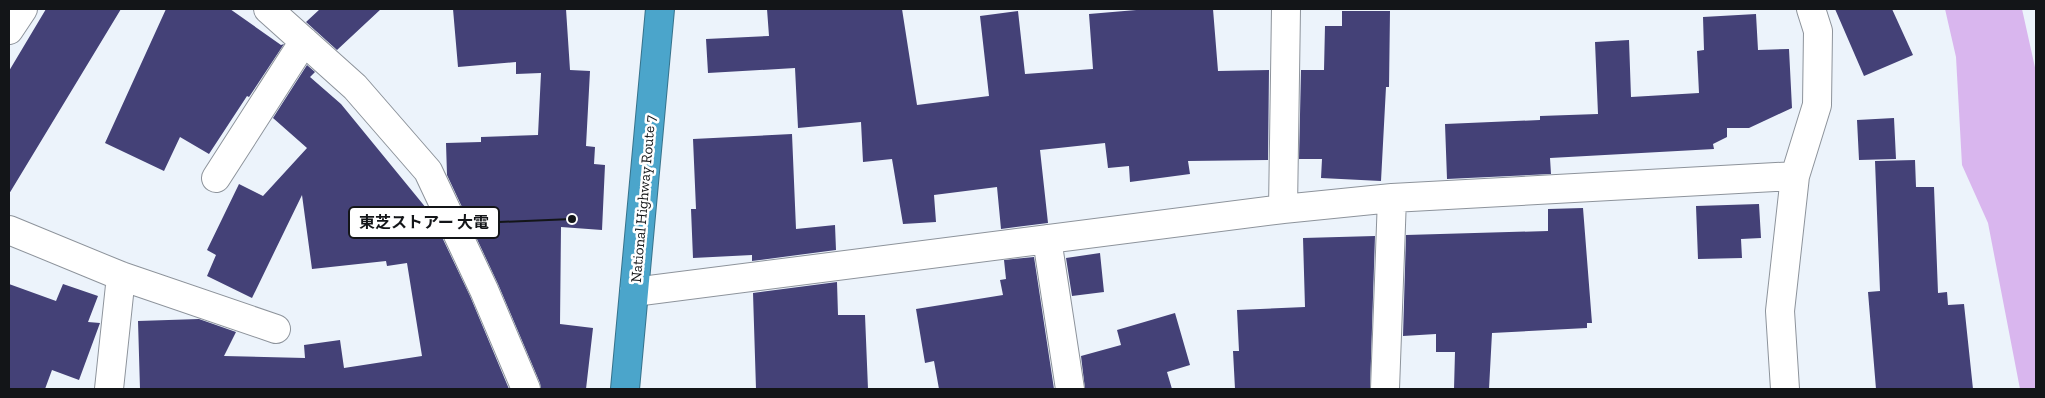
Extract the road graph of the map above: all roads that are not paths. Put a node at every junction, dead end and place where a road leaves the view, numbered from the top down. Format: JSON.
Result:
{"nodes":[{"id":1,"x":22,"y":9,"type":"edge"},
{"id":2,"x":268,"y":9,"type":"edge"},
{"id":3,"x":660,"y":9,"type":"edge"},
{"id":4,"x":1286,"y":9,"type":"edge"},
{"id":5,"x":1810,"y":9,"type":"edge"},
{"id":6,"x":9,"y":30,"type":"edge"},
{"id":7,"x":304,"y":41,"type":"junction"},
{"id":8,"x":1795,"y":176,"type":"junction"},
{"id":9,"x":216,"y":178,"type":"dead end"},
{"id":10,"x":1392,"y":198,"type":"junction"},
{"id":11,"x":1283,"y":209,"type":"junction"},
{"id":12,"x":9,"y":230,"type":"edge"},
{"id":13,"x":1047,"y":239,"type":"junction"},
{"id":14,"x":121,"y":276,"type":"junction"},
{"id":15,"x":634,"y":292,"type":"junction"},
{"id":16,"x":276,"y":329,"type":"dead end"},
{"id":17,"x":109,"y":389,"type":"edge"},
{"id":18,"x":526,"y":389,"type":"edge"},
{"id":19,"x":625,"y":389,"type":"edge"},
{"id":20,"x":1070,"y":389,"type":"edge"},
{"id":21,"x":1385,"y":389,"type":"edge"},
{"id":22,"x":1785,"y":389,"type":"edge"}],
"edges":[{"from":1,"to":6,"type":"street"},
{"from":2,"to":7,"type":"street"},
{"from":3,"to":15,"type":"highway","name":"National Highway Route 7"},
{"from":4,"to":11,"type":"street"},
{"from":5,"to":8,"type":"street"},
{"from":7,"to":9,"type":"street"},
{"from":7,"to":18,"type":"street"},
{"from":8,"to":10,"type":"street"},
{"from":8,"to":22,"type":"street"},
{"from":10,"to":11,"type":"street"},
{"from":10,"to":21,"type":"street"},
{"from":11,"to":13,"type":"street"},
{"from":12,"to":14,"type":"street"},
{"from":13,"to":15,"type":"street"},
{"from":13,"to":20,"type":"street"},
{"from":14,"to":16,"type":"street"},
{"from":14,"to":17,"type":"street"},
{"from":15,"to":19,"type":"highway","name":"National Highway Route 7"}]}
